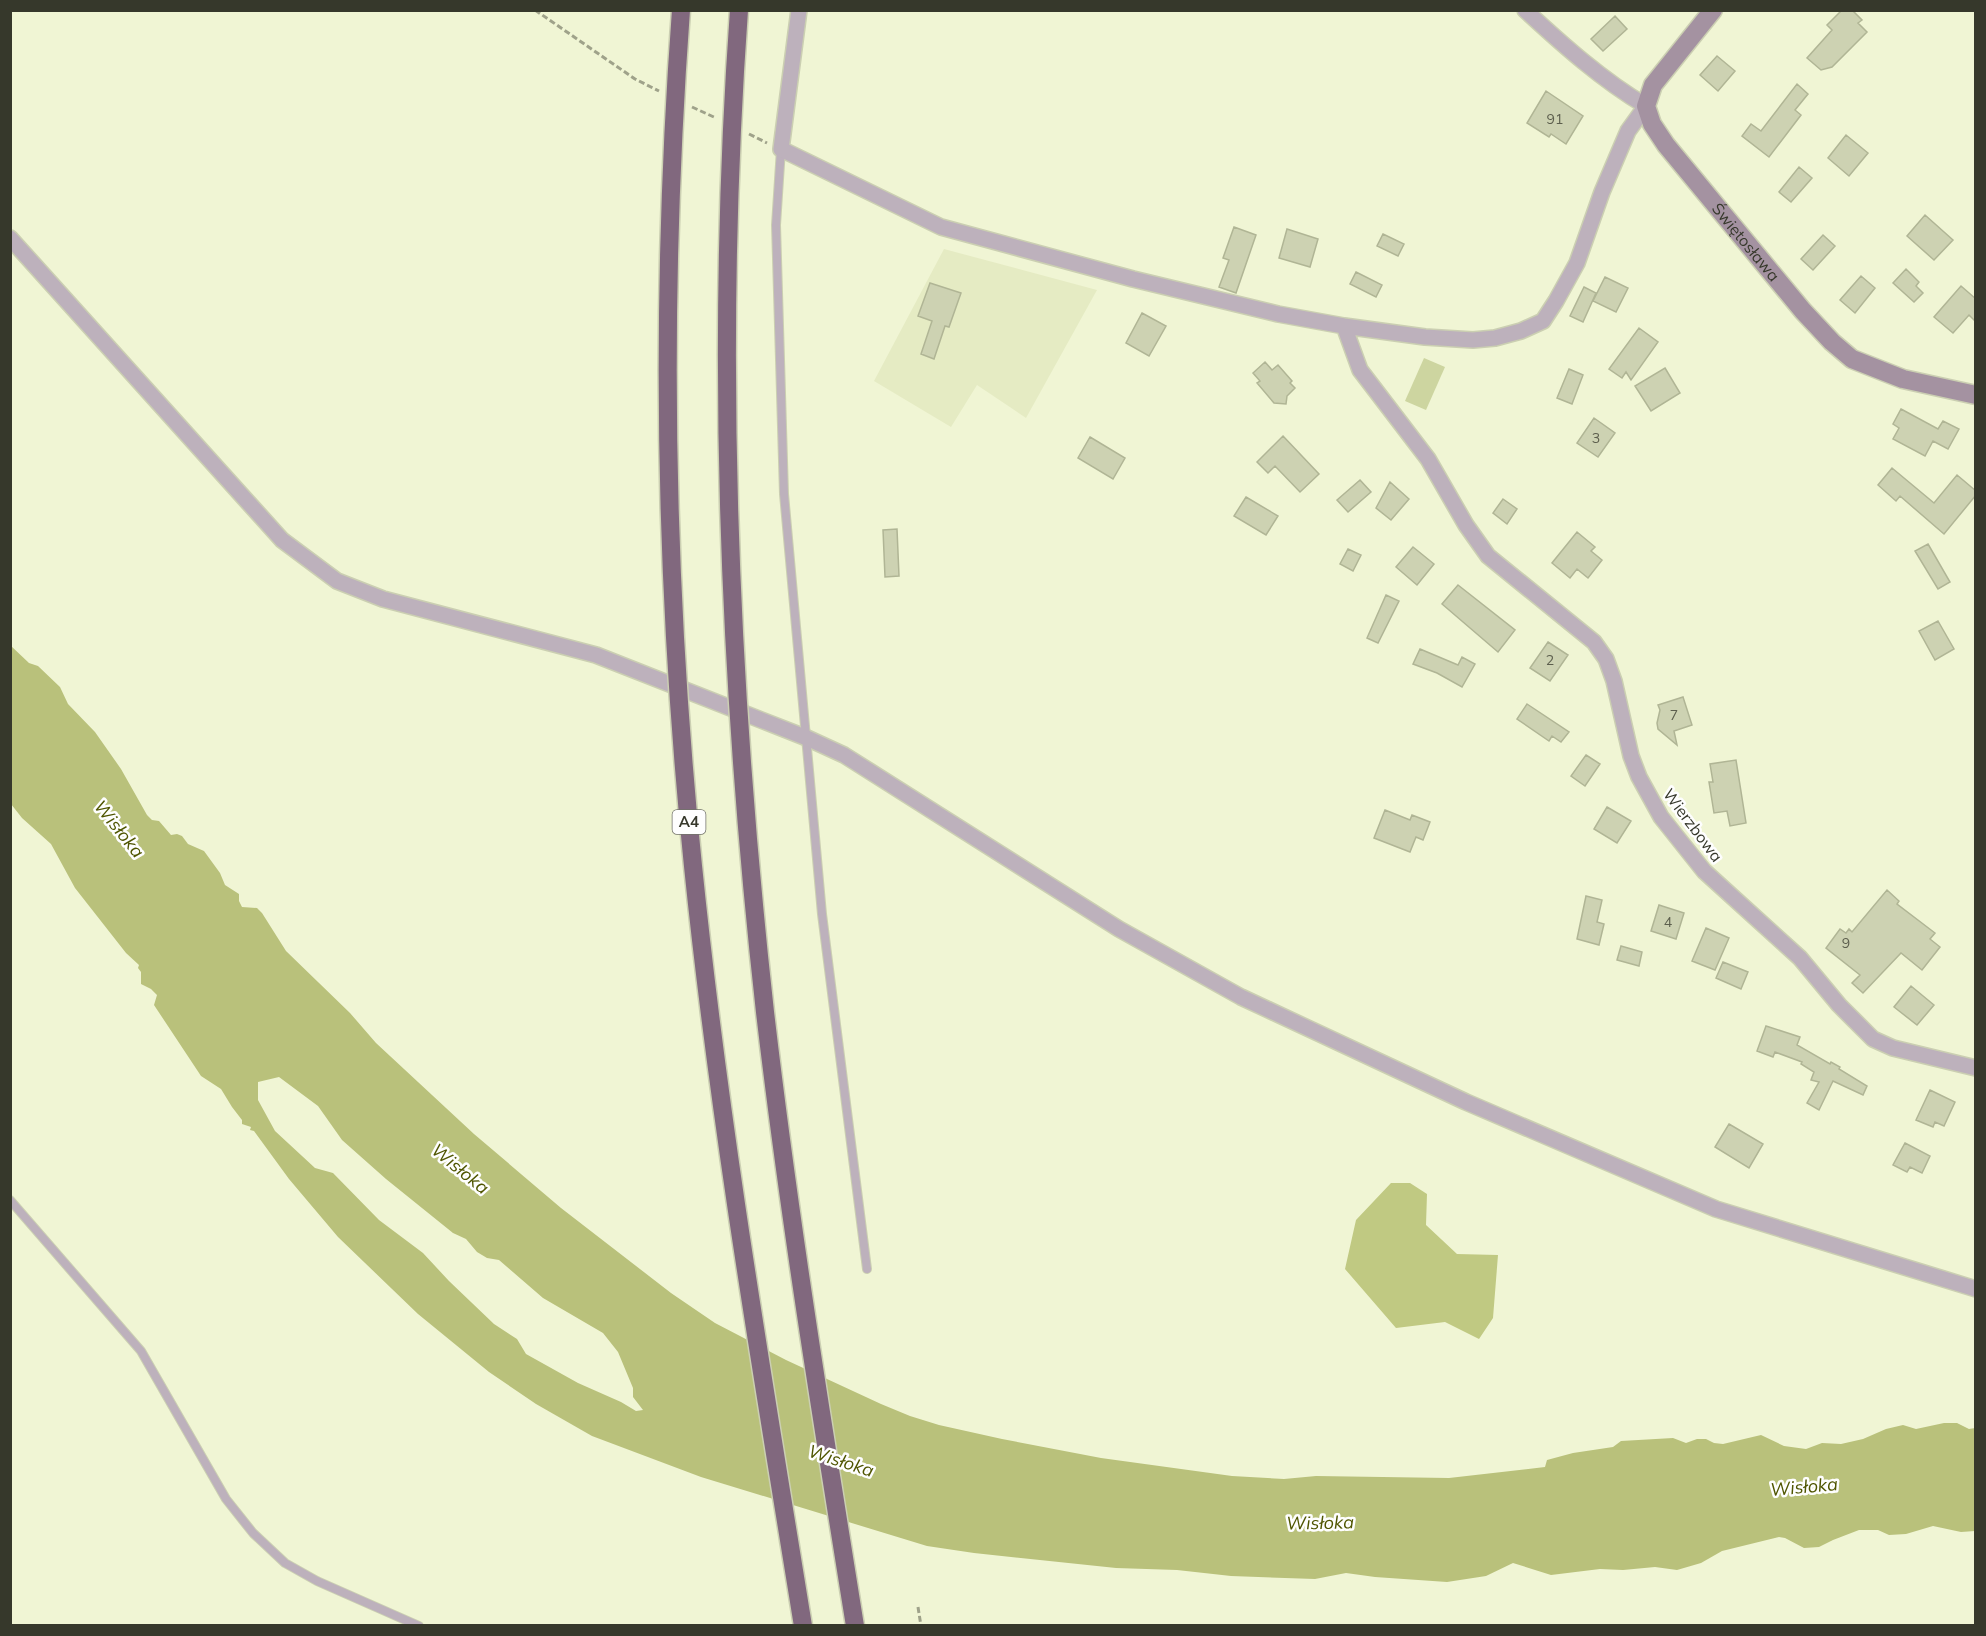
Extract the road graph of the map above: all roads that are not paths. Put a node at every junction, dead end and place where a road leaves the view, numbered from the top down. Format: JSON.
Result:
{"nodes":[{"id":1,"x":681,"y":10,"type":"edge"},
{"id":2,"x":739,"y":10,"type":"edge"},
{"id":3,"x":799,"y":10,"type":"edge"},
{"id":4,"x":1526,"y":10,"type":"edge"},
{"id":5,"x":1713,"y":10,"type":"edge"},
{"id":6,"x":1646,"y":106,"type":"junction"},
{"id":7,"x":781,"y":149,"type":"junction"},
{"id":8,"x":10,"y":238,"type":"edge"},
{"id":9,"x":1344,"y":326,"type":"junction"},
{"id":10,"x":1976,"y":395,"type":"edge"},
{"id":11,"x":807,"y":738,"type":"junction"},
{"id":12,"x":1976,"y":1068,"type":"edge"},
{"id":13,"x":10,"y":1200,"type":"edge"},
{"id":14,"x":867,"y":1269,"type":"dead end"},
{"id":15,"x":1976,"y":1289,"type":"edge"},
{"id":16,"x":419,"y":1626,"type":"edge"},
{"id":17,"x":803,"y":1626,"type":"edge"},
{"id":18,"x":855,"y":1626,"type":"edge"}],
"edges":[{"from":1,"to":17,"type":"highway","number":"A4","bridge":true},
{"from":2,"to":18,"type":"highway","bridge":true},
{"from":3,"to":7,"type":"street"},
{"from":4,"to":6,"type":"street"},
{"from":5,"to":6,"type":"street"},
{"from":6,"to":9,"type":"street"},
{"from":6,"to":10,"type":"street","name":"Świętosława"},
{"from":7,"to":9,"type":"street"},
{"from":7,"to":11,"type":"lane"},
{"from":8,"to":11,"type":"street"},
{"from":9,"to":12,"type":"street","name":"Wierzbowa"},
{"from":11,"to":14,"type":"lane"},
{"from":11,"to":15,"type":"street"},
{"from":13,"to":16,"type":"lane"}]}
